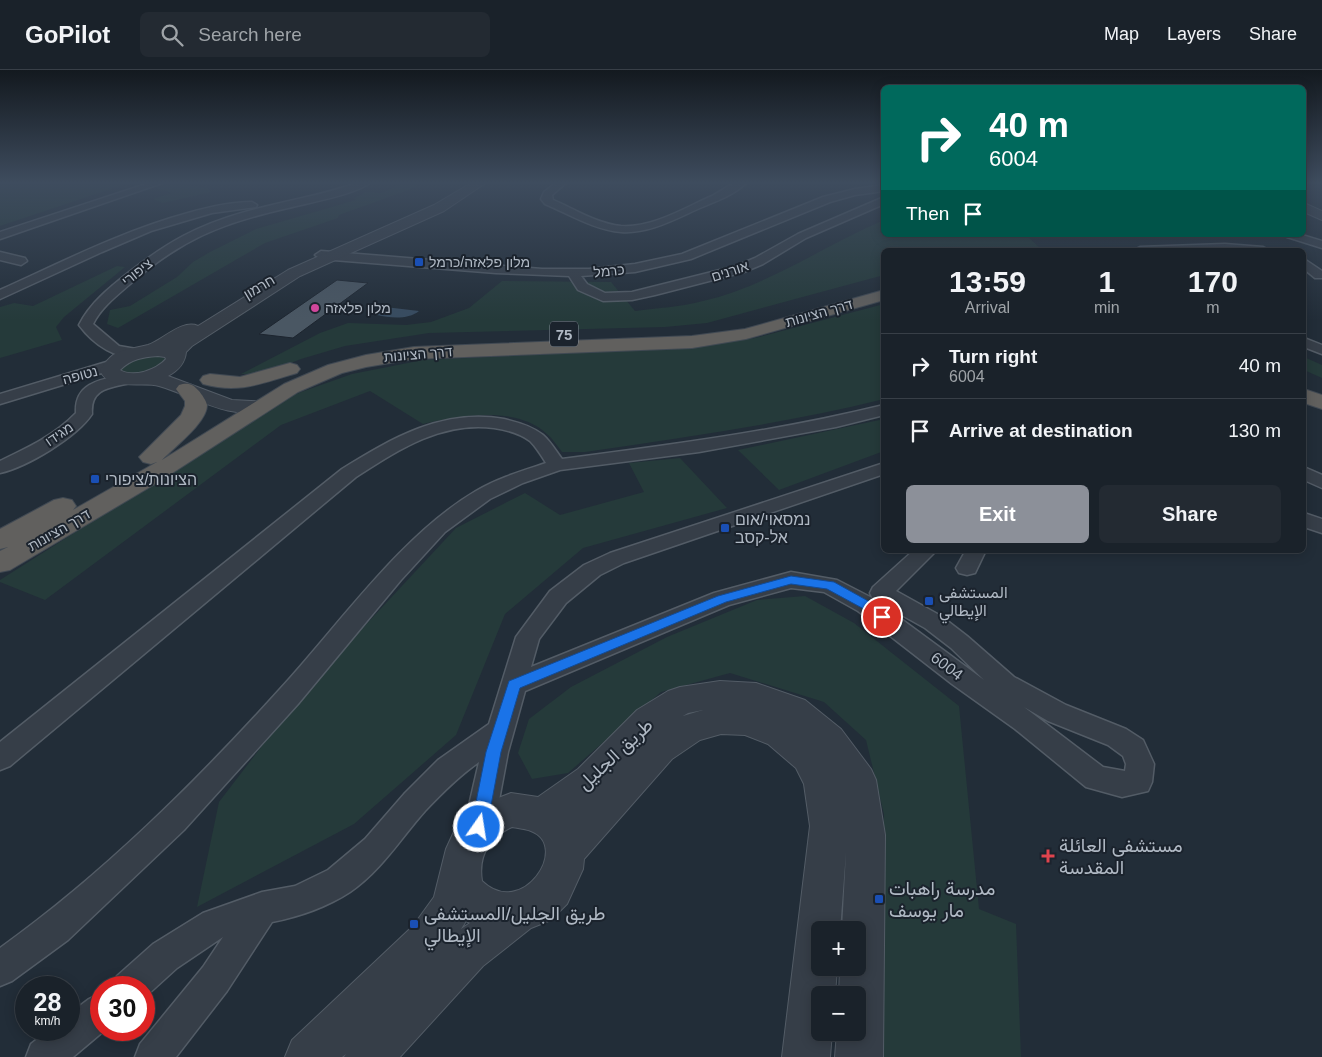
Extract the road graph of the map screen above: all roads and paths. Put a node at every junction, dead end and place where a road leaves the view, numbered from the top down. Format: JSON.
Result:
{"nodes":[{"id":1,"x":24,"y":228,"type":"edge"},
{"id":2,"x":151,"y":228,"type":"edge"},
{"id":3,"x":210,"y":228,"type":"edge"},
{"id":4,"x":395,"y":228,"type":"edge"},
{"id":5,"x":760,"y":228,"type":"edge"},
{"id":6,"x":820,"y":228,"type":"edge"},
{"id":7,"x":0,"y":236,"type":"edge"},
{"id":8,"x":377,"y":236,"type":"junction"},
{"id":9,"x":1297,"y":237,"type":"edge"},
{"id":10,"x":1322,"y":245,"type":"edge"},
{"id":11,"x":1197,"y":248,"type":"edge"},
{"id":12,"x":1239,"y":248,"type":"edge"},
{"id":13,"x":0,"y":256,"type":"edge"},
{"id":14,"x":327,"y":256,"type":"junction"},
{"id":15,"x":376,"y":260,"type":"junction"},
{"id":16,"x":21,"y":261,"type":"dead end"},
{"id":17,"x":1306,"y":264,"type":"edge"},
{"id":18,"x":574,"y":274,"type":"junction"},
{"id":19,"x":1306,"y":274,"type":"edge"},
{"id":20,"x":1320,"y":275,"type":"edge"},
{"id":21,"x":881,"y":282,"type":"edge"},
{"id":22,"x":0,"y":296,"type":"edge"},
{"id":23,"x":881,"y":296,"type":"edge"},
{"id":24,"x":104,"y":342,"type":"junction"},
{"id":25,"x":1306,"y":343,"type":"edge"},
{"id":26,"x":1322,"y":350,"type":"edge"},
{"id":27,"x":143,"y":352,"type":"junction"},
{"id":28,"x":175,"y":359,"type":"junction"},
{"id":29,"x":290,"y":370,"type":"junction"},
{"id":30,"x":122,"y":372,"type":"junction"},
{"id":31,"x":210,"y":380,"type":"junction"},
{"id":32,"x":1306,"y":380,"type":"edge"},
{"id":33,"x":47,"y":384,"type":"junction"},
{"id":34,"x":1322,"y":387,"type":"edge"},
{"id":35,"x":186,"y":389,"type":"junction"},
{"id":36,"x":1306,"y":396,"type":"edge"},
{"id":37,"x":0,"y":399,"type":"edge"},
{"id":38,"x":84,"y":401,"type":"junction"},
{"id":39,"x":248,"y":402,"type":"junction"},
{"id":40,"x":1322,"y":403,"type":"edge"},
{"id":41,"x":881,"y":411,"type":"edge"},
{"id":42,"x":151,"y":457,"type":"junction"},
{"id":43,"x":557,"y":465,"type":"junction"},
{"id":44,"x":0,"y":468,"type":"edge"},
{"id":45,"x":881,"y":469,"type":"edge"},
{"id":46,"x":1306,"y":474,"type":"edge"},
{"id":47,"x":1322,"y":482,"type":"edge"},
{"id":48,"x":1306,"y":520,"type":"edge"},
{"id":49,"x":1322,"y":527,"type":"edge"},
{"id":50,"x":0,"y":540,"type":"edge"},
{"id":51,"x":925,"y":553,"type":"edge"},
{"id":52,"x":0,"y":563,"type":"edge"},
{"id":53,"x":874,"y":599,"type":"junction"},
{"id":54,"x":514,"y":685,"type":"junction"},
{"id":55,"x":500,"y":731,"type":"junction"},
{"id":56,"x":0,"y":758,"type":"edge"},
{"id":57,"x":544,"y":815,"type":"junction"},
{"id":58,"x":479,"y":827,"type":"junction"},
{"id":59,"x":567,"y":849,"type":"junction"},
{"id":60,"x":460,"y":876,"type":"junction"},
{"id":61,"x":262,"y":908,"type":"junction"},
{"id":62,"x":516,"y":912,"type":"junction"},
{"id":63,"x":0,"y":969,"type":"edge"},
{"id":64,"x":142,"y":976,"type":"edge"},
{"id":65,"x":90,"y":1020,"type":"edge"},
{"id":66,"x":44,"y":1057,"type":"edge"},
{"id":67,"x":153,"y":1057,"type":"edge"},
{"id":68,"x":309,"y":1057,"type":"edge"},
{"id":69,"x":368,"y":1057,"type":"edge"},
{"id":70,"x":806,"y":1057,"type":"edge"},
{"id":71,"x":859,"y":1057,"type":"edge"}],
"edges":[{"from":1,"to":7,"type":"street"},
{"from":2,"to":22,"type":"street"},
{"from":3,"to":24,"type":"street","name":"ציפורי"},
{"from":4,"to":8,"type":"street","name":"חרמון"},
{"from":5,"to":18,"type":"street","name":"כרמל"},
{"from":6,"to":18,"type":"street","name":"אורנים"},
{"from":8,"to":14,"type":"street","name":"חרמון"},
{"from":8,"to":15,"type":"street"},
{"from":9,"to":10,"type":"street"},
{"from":11,"to":12,"type":"street"},
{"from":13,"to":16,"type":"street"},
{"from":14,"to":15,"type":"street","name":"כרמל"},
{"from":14,"to":27,"type":"street","name":"חרמון"},
{"from":14,"to":28,"type":"street","name":"חרמון"},
{"from":15,"to":18,"type":"street","name":"כרמל"},
{"from":17,"to":20,"type":"street"},
{"from":19,"to":20,"type":"street"},
{"from":21,"to":29,"type":"highway","name":"דרך הציונות","number":"75"},
{"from":23,"to":39,"type":"highway","name":"דרך הציונות","number":"75"},
{"from":24,"to":27,"type":"street","name":"ציפורי"},
{"from":24,"to":30,"type":"street","name":"ציפורי"},
{"from":25,"to":26,"type":"street"},
{"from":27,"to":28,"type":"street"},
{"from":27,"to":30,"type":"street","name":"חרמון"},
{"from":28,"to":30,"type":"street"},
{"from":28,"to":31,"type":"street"},
{"from":29,"to":31,"type":"highway"},
{"from":29,"to":39,"type":"highway","name":"דרך הציונות","number":"75"},
{"from":30,"to":33,"type":"street","name":"נטופה"},
{"from":30,"to":35,"type":"street"},
{"from":30,"to":38,"type":"street","name":"מגידו"},
{"from":31,"to":39,"type":"street"},
{"from":32,"to":34,"type":"highway"},
{"from":33,"to":37,"type":"street","name":"נטופה"},
{"from":33,"to":38,"type":"street"},
{"from":35,"to":39,"type":"street"},
{"from":35,"to":42,"type":"highway"},
{"from":36,"to":40,"type":"highway"},
{"from":38,"to":44,"type":"street","name":"מגידו"},
{"from":39,"to":42,"type":"highway","name":"דרך הציונות","number":"75"},
{"from":39,"to":52,"type":"highway","name":"דרך הציונות","number":"75"},
{"from":41,"to":43,"type":"street"},
{"from":42,"to":50,"type":"highway","name":"דרך הציונות","number":"75"},
{"from":43,"to":56,"type":"street"},
{"from":43,"to":63,"type":"street"},
{"from":45,"to":54,"type":"street"},
{"from":46,"to":47,"type":"street"},
{"from":48,"to":49,"type":"street"},
{"from":51,"to":53,"type":"street"},
{"from":53,"to":53,"type":"street","name":"6004"},
{"from":53,"to":54,"type":"street","name":"6004"},
{"from":54,"to":55,"type":"street"},
{"from":55,"to":58,"type":"street"},
{"from":55,"to":61,"type":"street"},
{"from":57,"to":58,"type":"street"},
{"from":57,"to":59,"type":"street"},
{"from":57,"to":71,"type":"street","name":"طريق الجليل"},
{"from":58,"to":60,"type":"street"},
{"from":59,"to":62,"type":"street"},
{"from":59,"to":70,"type":"street","name":"طريق الجليل"},
{"from":60,"to":62,"type":"street"},
{"from":60,"to":68,"type":"street"},
{"from":61,"to":64,"type":"street"},
{"from":61,"to":67,"type":"street"},
{"from":62,"to":69,"type":"street"},
{"from":65,"to":66,"type":"street"}]}
